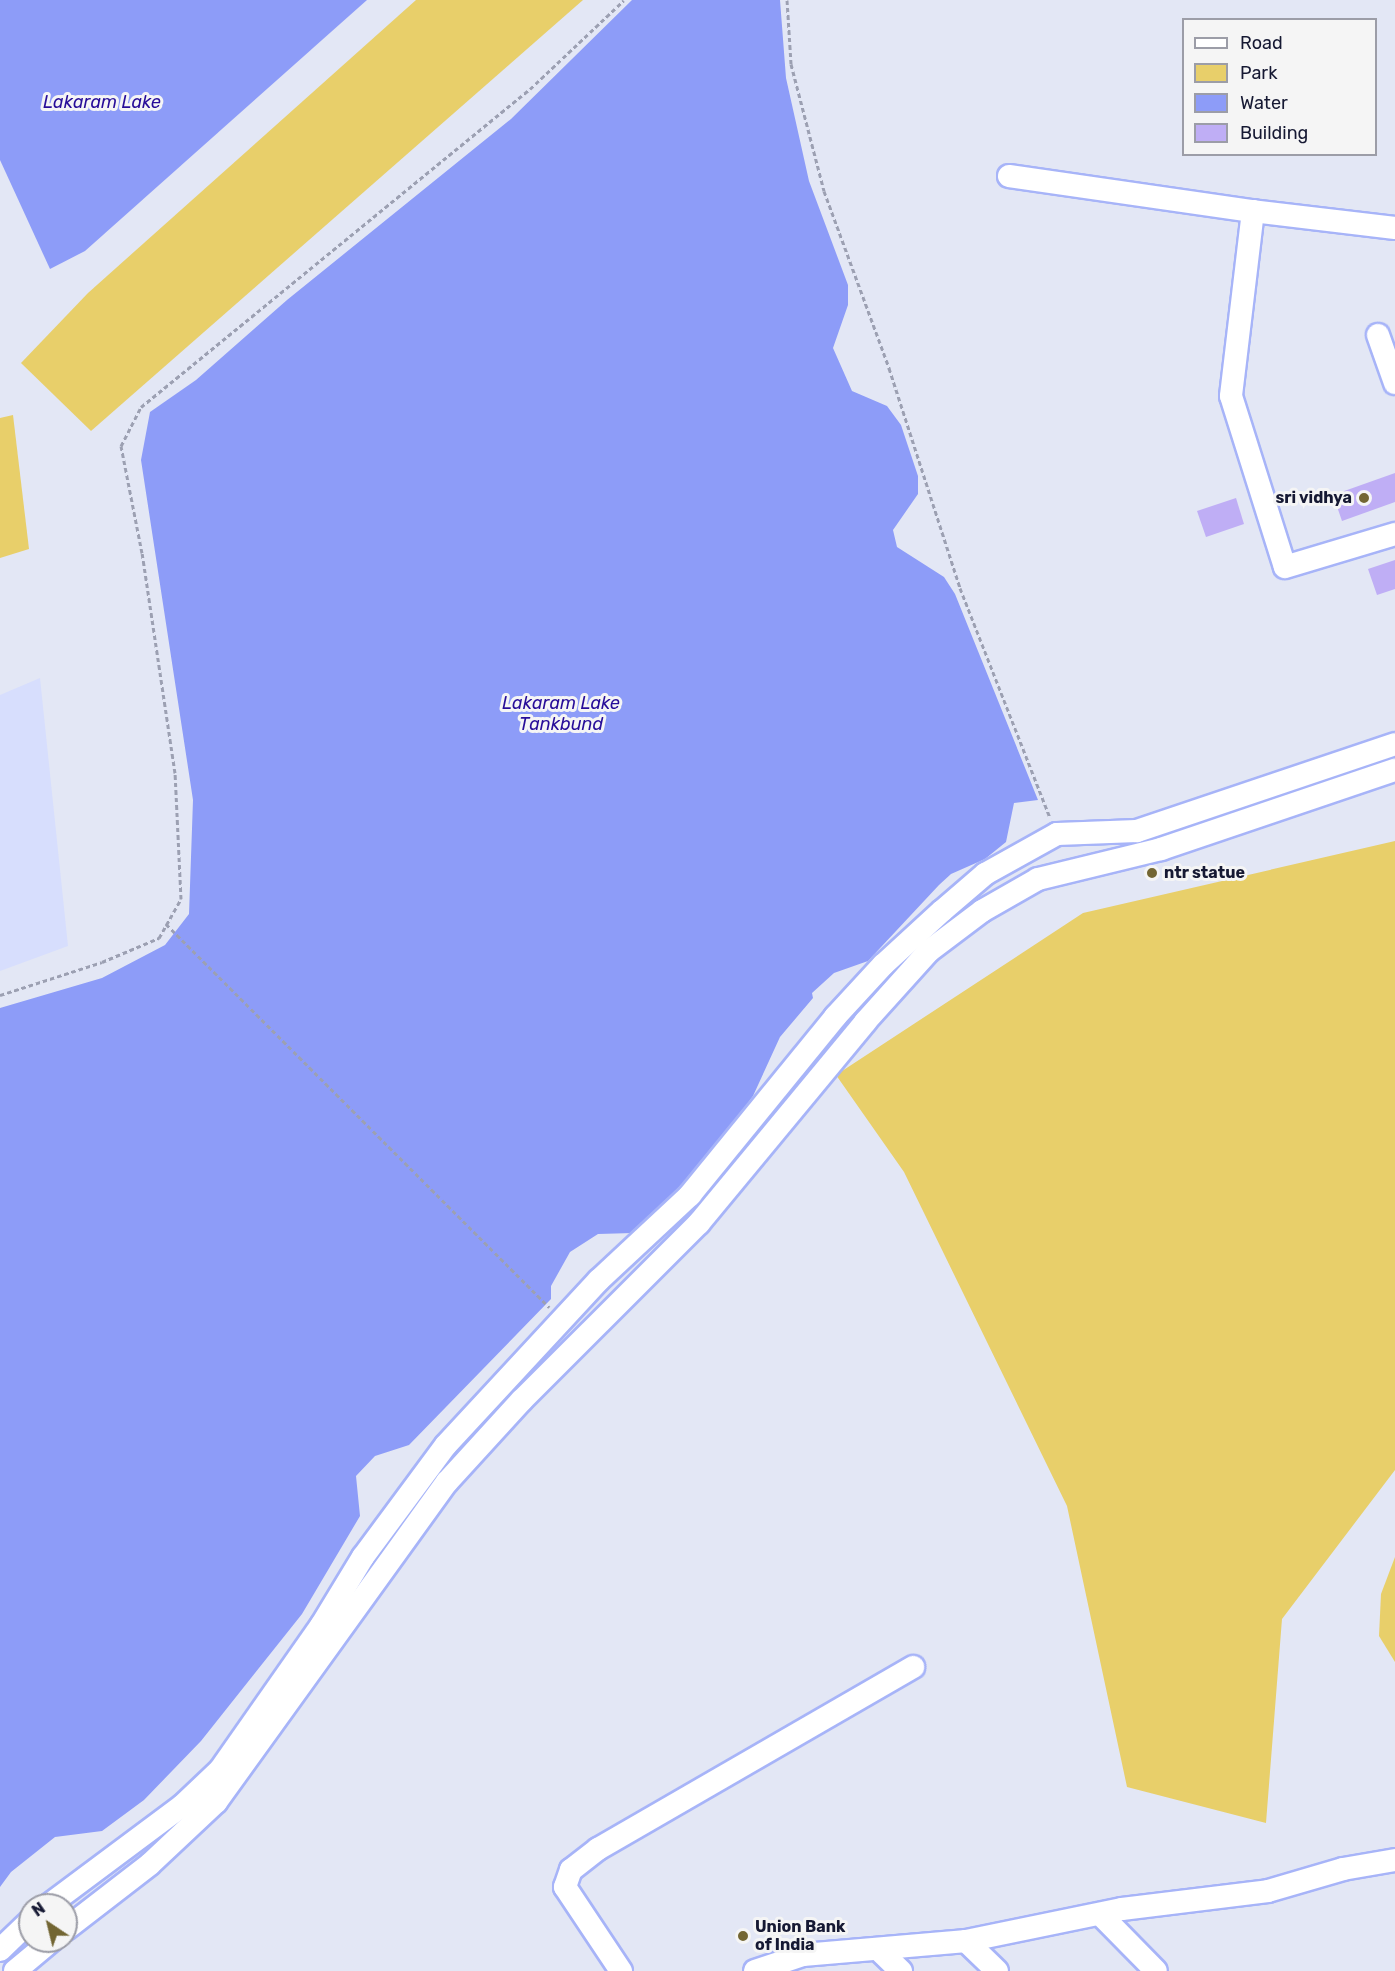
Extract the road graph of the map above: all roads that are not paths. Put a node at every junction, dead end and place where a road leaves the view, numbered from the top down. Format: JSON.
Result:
{"nodes":[{"id":1,"x":1009,"y":176,"type":"dead end"},
{"id":2,"x":1253,"y":211,"type":"junction"},
{"id":3,"x":1395,"y":228,"type":"edge"},
{"id":4,"x":1378,"y":335,"type":"dead end"},
{"id":5,"x":1395,"y":383,"type":"edge"},
{"id":6,"x":1395,"y":534,"type":"edge"},
{"id":7,"x":1395,"y":744,"type":"edge"},
{"id":8,"x":1395,"y":770,"type":"edge"},
{"id":9,"x":1139,"y":842,"type":"junction"},
{"id":10,"x":913,"y":1667,"type":"dead end"},
{"id":11,"x":1395,"y":1860,"type":"edge"},
{"id":12,"x":65,"y":1893,"type":"edge"},
{"id":13,"x":1101,"y":1915,"type":"junction"},
{"id":14,"x":78,"y":1920,"type":"edge"},
{"id":15,"x":18,"y":1933,"type":"edge"},
{"id":16,"x":966,"y":1941,"type":"junction"},
{"id":17,"x":878,"y":1949,"type":"junction"},
{"id":18,"x":0,"y":1950,"type":"edge"},
{"id":19,"x":37,"y":1953,"type":"edge"},
{"id":20,"x":15,"y":1971,"type":"edge"},
{"id":21,"x":621,"y":1971,"type":"edge"},
{"id":22,"x":755,"y":1971,"type":"edge"},
{"id":23,"x":901,"y":1971,"type":"edge"},
{"id":24,"x":997,"y":1971,"type":"edge"},
{"id":25,"x":1156,"y":1971,"type":"edge"}],
"edges":[{"from":1,"to":2,"type":"street"},
{"from":2,"to":3,"type":"street"},
{"from":2,"to":6,"type":"street"},
{"from":4,"to":5,"type":"street"},
{"from":7,"to":9,"type":"street"},
{"from":8,"to":9,"type":"street"},
{"from":9,"to":12,"type":"street"},
{"from":9,"to":14,"type":"street"},
{"from":10,"to":21,"type":"street"},
{"from":11,"to":13,"type":"street"},
{"from":13,"to":16,"type":"street"},
{"from":13,"to":25,"type":"street"},
{"from":15,"to":18,"type":"street"},
{"from":16,"to":17,"type":"street"},
{"from":16,"to":24,"type":"street"},
{"from":17,"to":22,"type":"street"},
{"from":17,"to":23,"type":"street"},
{"from":19,"to":20,"type":"street"}]}
